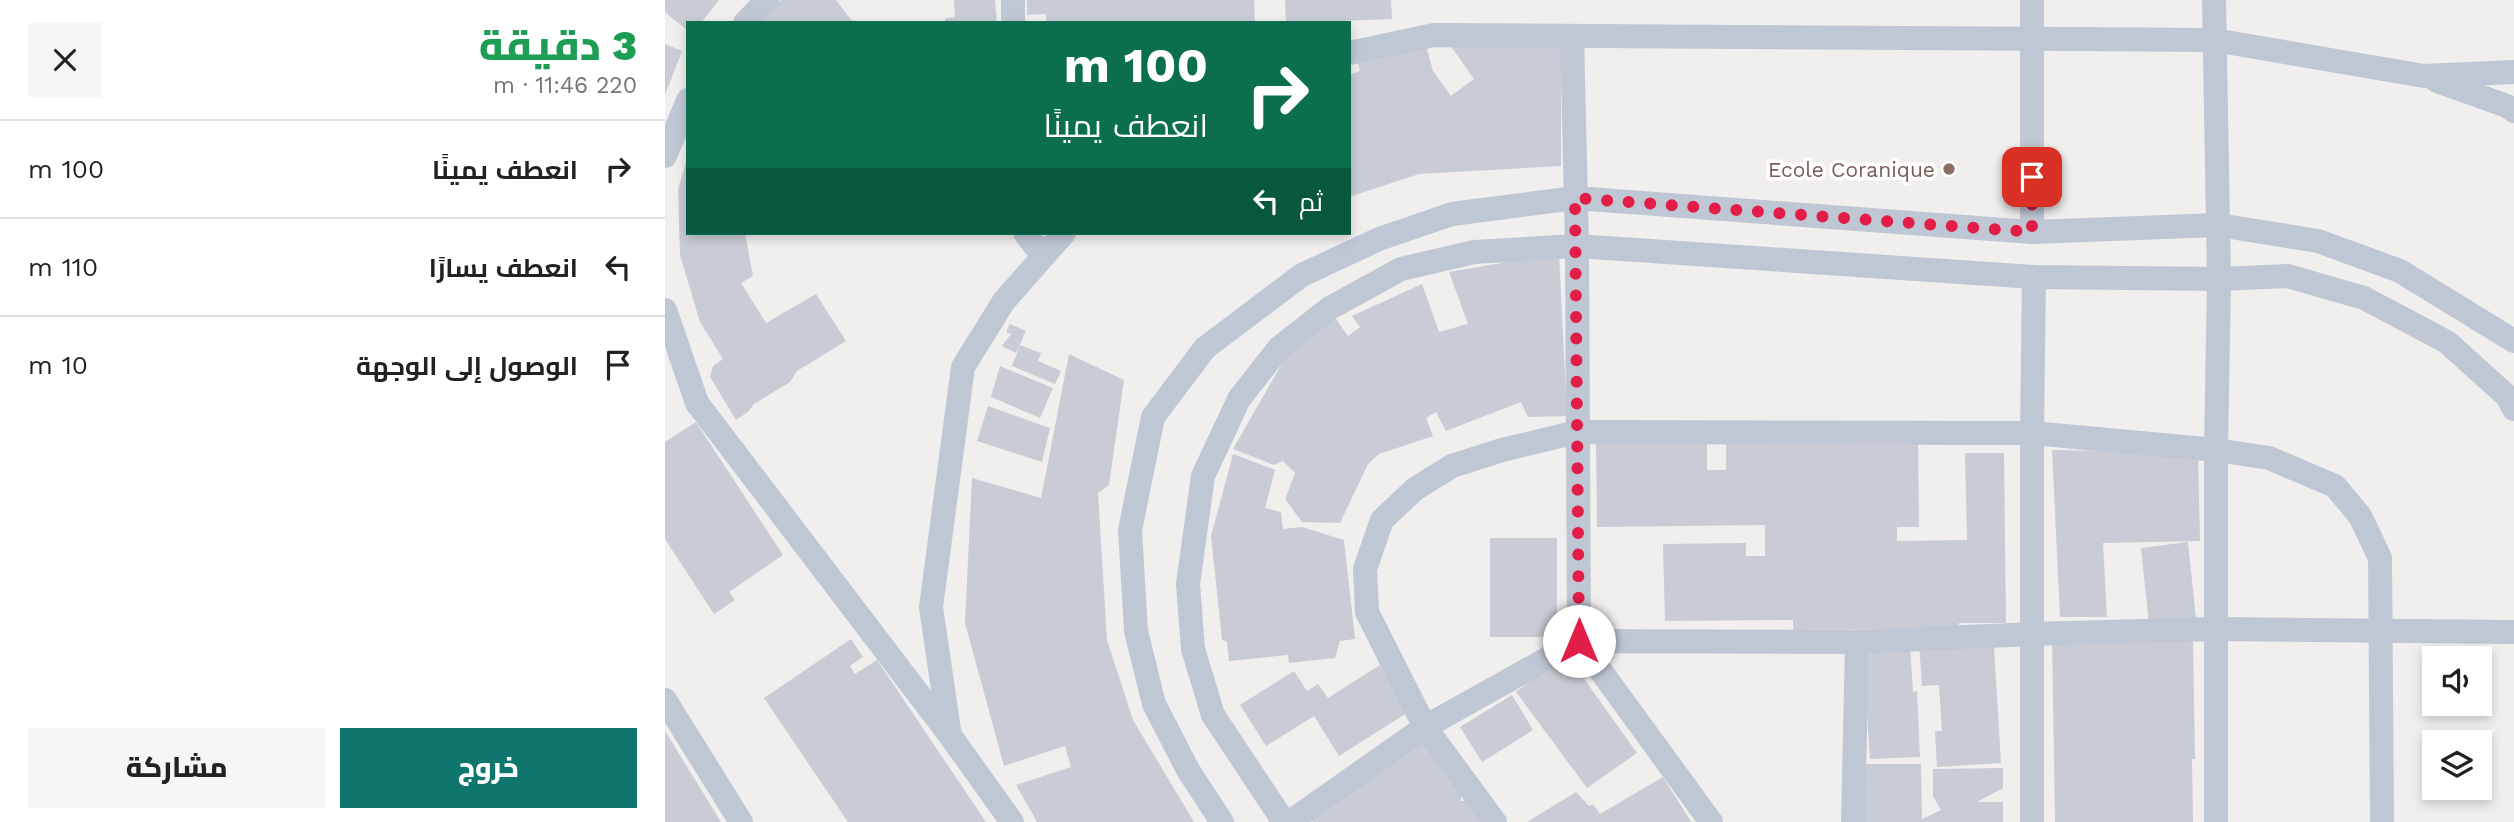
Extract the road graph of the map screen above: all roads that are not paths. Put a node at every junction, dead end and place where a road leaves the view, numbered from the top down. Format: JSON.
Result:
{"nodes":[{"id":1,"x":767,"y":0,"type":"edge"},
{"id":2,"x":1013,"y":0,"type":"edge"},
{"id":3,"x":2032,"y":0,"type":"edge"},
{"id":4,"x":2214,"y":0,"type":"edge"},
{"id":5,"x":747,"y":21,"type":"edge"},
{"id":6,"x":1013,"y":21,"type":"edge"},
{"id":7,"x":1572,"y":36,"type":"junction"},
{"id":8,"x":2033,"y":39,"type":"junction"},
{"id":9,"x":2214,"y":40,"type":"junction"},
{"id":10,"x":1351,"y":53,"type":"edge"},
{"id":11,"x":2514,"y":72,"type":"edge"},
{"id":12,"x":2424,"y":76,"type":"junction"},
{"id":13,"x":686,"y":105,"type":"edge"},
{"id":14,"x":2514,"y":111,"type":"edge"},
{"id":15,"x":665,"y":156,"type":"edge"},
{"id":16,"x":1575,"y":198,"type":"junction"},
{"id":17,"x":2218,"y":225,"type":"junction"},
{"id":18,"x":2032,"y":232,"type":"junction"},
{"id":19,"x":1027,"y":235,"type":"edge"},
{"id":20,"x":1062,"y":235,"type":"edge"},
{"id":21,"x":1577,"y":246,"type":"junction"},
{"id":22,"x":1043,"y":256,"type":"junction"},
{"id":23,"x":2034,"y":277,"type":"junction"},
{"id":24,"x":2219,"y":279,"type":"junction"},
{"id":25,"x":665,"y":310,"type":"edge"},
{"id":26,"x":2514,"y":340,"type":"edge"},
{"id":27,"x":2514,"y":410,"type":"edge"},
{"id":28,"x":1577,"y":432,"type":"junction"},
{"id":29,"x":2032,"y":433,"type":"junction"},
{"id":30,"x":2216,"y":450,"type":"junction"},
{"id":31,"x":2217,"y":629,"type":"junction"},
{"id":32,"x":2382,"y":631,"type":"junction"},
{"id":33,"x":2514,"y":632,"type":"edge"},
{"id":34,"x":2032,"y":634,"type":"junction"},
{"id":35,"x":1579,"y":641,"type":"junction"},
{"id":36,"x":1857,"y":642,"type":"junction"},
{"id":37,"x":665,"y":700,"type":"edge"},
{"id":38,"x":1425,"y":727,"type":"junction"},
{"id":39,"x":949,"y":734,"type":"junction"},
{"id":40,"x":741,"y":822,"type":"edge"},
{"id":41,"x":1012,"y":822,"type":"edge"},
{"id":42,"x":1222,"y":822,"type":"edge"},
{"id":43,"x":1285,"y":822,"type":"edge"},
{"id":44,"x":1290,"y":822,"type":"edge"},
{"id":45,"x":1495,"y":822,"type":"edge"},
{"id":46,"x":1711,"y":822,"type":"edge"},
{"id":47,"x":1853,"y":822,"type":"edge"},
{"id":48,"x":2032,"y":822,"type":"edge"},
{"id":49,"x":2216,"y":822,"type":"edge"},
{"id":50,"x":2382,"y":822,"type":"edge"}],
"edges":[{"from":1,"to":5,"type":"street"},
{"from":2,"to":6,"type":"street"},
{"from":3,"to":8,"type":"street"},
{"from":4,"to":9,"type":"street"},
{"from":7,"to":8,"type":"street"},
{"from":7,"to":10,"type":"street"},
{"from":7,"to":16,"type":"street"},
{"from":8,"to":9,"type":"street"},
{"from":8,"to":18,"type":"street"},
{"from":9,"to":12,"type":"street"},
{"from":9,"to":17,"type":"street"},
{"from":11,"to":12,"type":"street"},
{"from":12,"to":14,"type":"street"},
{"from":13,"to":15,"type":"street"},
{"from":16,"to":18,"type":"street"},
{"from":16,"to":21,"type":"street"},
{"from":16,"to":42,"type":"street"},
{"from":17,"to":18,"type":"street"},
{"from":17,"to":24,"type":"street"},
{"from":17,"to":26,"type":"street"},
{"from":19,"to":22,"type":"street"},
{"from":20,"to":22,"type":"street"},
{"from":21,"to":23,"type":"street"},
{"from":21,"to":28,"type":"street"},
{"from":21,"to":43,"type":"street"},
{"from":22,"to":39,"type":"street"},
{"from":23,"to":24,"type":"street"},
{"from":23,"to":29,"type":"street"},
{"from":24,"to":27,"type":"street"},
{"from":24,"to":30,"type":"street"},
{"from":25,"to":39,"type":"street"},
{"from":28,"to":29,"type":"street"},
{"from":28,"to":35,"type":"street"},
{"from":28,"to":38,"type":"street"},
{"from":29,"to":30,"type":"street"},
{"from":29,"to":34,"type":"street"},
{"from":30,"to":31,"type":"street"},
{"from":30,"to":32,"type":"street"},
{"from":31,"to":32,"type":"street"},
{"from":31,"to":34,"type":"street"},
{"from":31,"to":49,"type":"street"},
{"from":32,"to":33,"type":"street"},
{"from":32,"to":50,"type":"street"},
{"from":34,"to":36,"type":"street"},
{"from":34,"to":48,"type":"street"},
{"from":35,"to":36,"type":"street"},
{"from":35,"to":38,"type":"street"},
{"from":35,"to":46,"type":"street"},
{"from":36,"to":47,"type":"street"},
{"from":37,"to":40,"type":"street"},
{"from":38,"to":44,"type":"street"},
{"from":38,"to":45,"type":"street"},
{"from":39,"to":41,"type":"street"}]}
